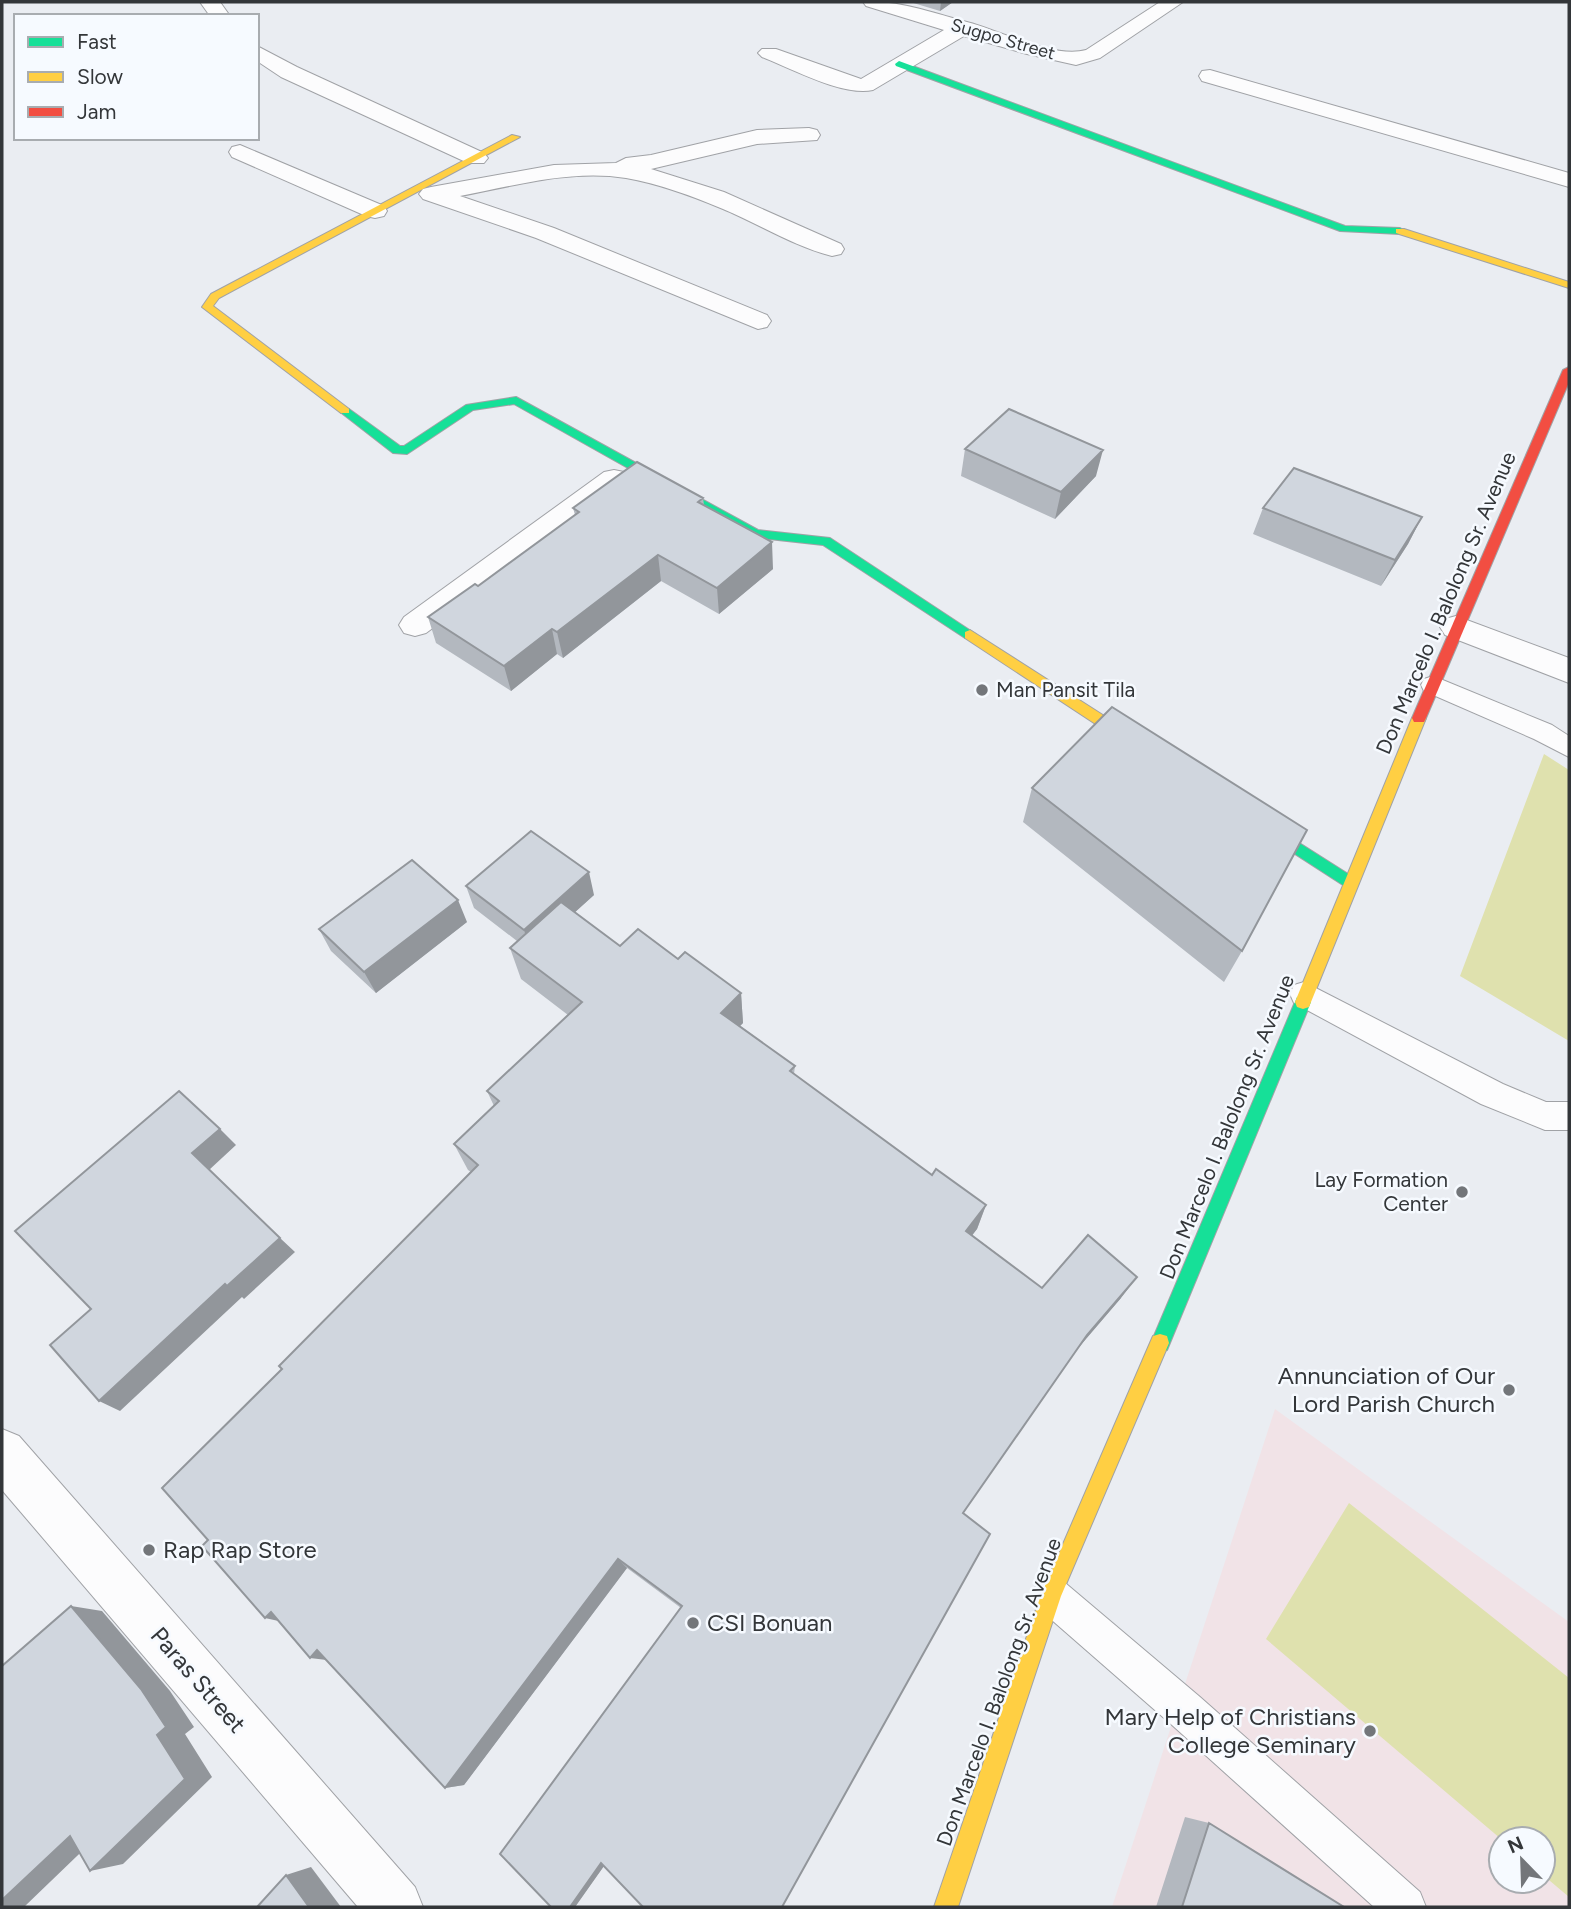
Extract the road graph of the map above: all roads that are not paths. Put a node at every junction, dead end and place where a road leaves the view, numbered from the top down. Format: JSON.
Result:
{"nodes":[{"id":1,"x":873,"y":2,"type":"edge"},
{"id":2,"x":1174,"y":2,"type":"edge"},
{"id":3,"x":960,"y":18,"type":"junction"},
{"id":4,"x":259,"y":53,"type":"edge"},
{"id":5,"x":769,"y":53,"type":"dead end"},
{"id":6,"x":899,"y":64,"type":"junction"},
{"id":7,"x":1210,"y":76,"type":"dead end"},
{"id":8,"x":809,"y":135,"type":"dead end"},
{"id":9,"x":514,"y":137,"type":"dead end"},
{"id":10,"x":240,"y":152,"type":"dead end"},
{"id":11,"x":476,"y":159,"type":"junction"},
{"id":12,"x":597,"y":169,"type":"junction"},
{"id":13,"x":1569,"y":180,"type":"edge"},
{"id":14,"x":425,"y":192,"type":"junction"},
{"id":15,"x":551,"y":203,"type":"junction"},
{"id":16,"x":375,"y":211,"type":"junction"},
{"id":17,"x":832,"y":248,"type":"dead end"},
{"id":18,"x":1569,"y":285,"type":"edge"},
{"id":19,"x":758,"y":321,"type":"dead end"},
{"id":20,"x":1569,"y":370,"type":"edge"},
{"id":21,"x":633,"y":466,"type":"junction"},
{"id":22,"x":415,"y":625,"type":"dead end"},
{"id":23,"x":1457,"y":627,"type":"junction"},
{"id":24,"x":1569,"y":671,"type":"edge"},
{"id":25,"x":1433,"y":685,"type":"junction"},
{"id":26,"x":1569,"y":748,"type":"edge"},
{"id":27,"x":1153,"y":754,"type":"edge"},
{"id":28,"x":1234,"y":807,"type":"edge"},
{"id":29,"x":1351,"y":883,"type":"junction"},
{"id":30,"x":1304,"y":994,"type":"junction"},
{"id":31,"x":1569,"y":1116,"type":"edge"},
{"id":32,"x":2,"y":1453,"type":"edge"},
{"id":33,"x":1051,"y":1595,"type":"junction"},
{"id":34,"x":395,"y":1907,"type":"edge"},
{"id":35,"x":946,"y":1907,"type":"edge"},
{"id":36,"x":1405,"y":1907,"type":"edge"}],
"edges":[{"from":1,"to":3,"type":"street","name":"Sugpo Street"},
{"from":2,"to":3,"type":"street","name":"Sugpo Street"},
{"from":3,"to":6,"type":"street"},
{"from":4,"to":11,"type":"street"},
{"from":5,"to":6,"type":"street"},
{"from":6,"to":18,"type":"street"},
{"from":7,"to":13,"type":"street"},
{"from":8,"to":12,"type":"street"},
{"from":9,"to":11,"type":"street"},
{"from":10,"to":16,"type":"street"},
{"from":11,"to":14,"type":"street"},
{"from":12,"to":15,"type":"street"},
{"from":12,"to":17,"type":"street"},
{"from":14,"to":15,"type":"street"},
{"from":14,"to":15,"type":"street"},
{"from":14,"to":16,"type":"street"},
{"from":15,"to":19,"type":"street"},
{"from":16,"to":21,"type":"street"},
{"from":20,"to":23,"type":"street","name":"Don Marcelo I. Balolong Sr. Avenue"},
{"from":21,"to":22,"type":"street"},
{"from":21,"to":27,"type":"street"},
{"from":23,"to":24,"type":"street"},
{"from":23,"to":25,"type":"street","name":"Don Marcelo I. Balolong Sr. Avenue"},
{"from":25,"to":26,"type":"lane"},
{"from":25,"to":29,"type":"street","name":"Don Marcelo I. Balolong Sr. Avenue"},
{"from":28,"to":29,"type":"street"},
{"from":29,"to":30,"type":"street","name":"Don Marcelo I. Balolong Sr. Avenue"},
{"from":30,"to":31,"type":"lane"},
{"from":30,"to":33,"type":"street","name":"Don Marcelo I. Balolong Sr. Avenue"},
{"from":32,"to":34,"type":"street","name":"Paras Street"},
{"from":33,"to":35,"type":"street","name":"Don Marcelo I. Balolong Sr. Avenue"},
{"from":33,"to":36,"type":"lane"}]}
